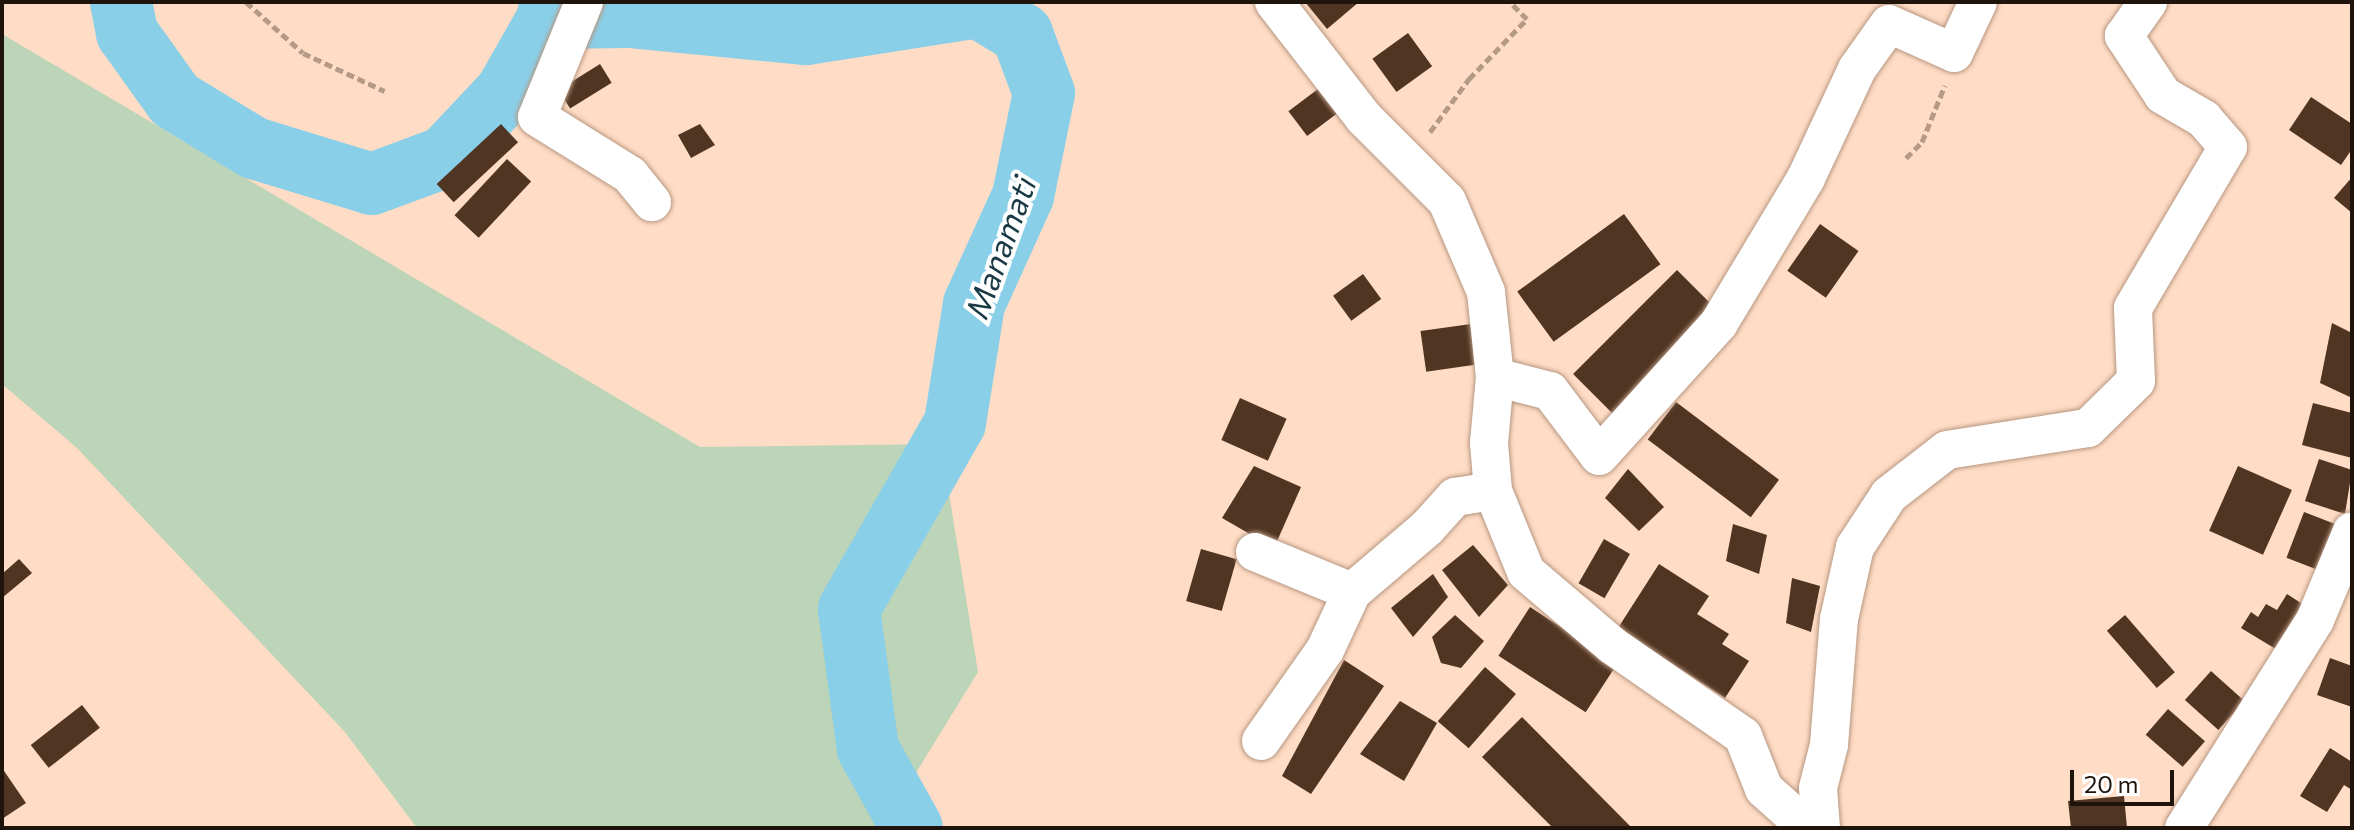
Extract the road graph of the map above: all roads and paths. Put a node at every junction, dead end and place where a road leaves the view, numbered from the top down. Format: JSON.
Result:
{"nodes":[{"id":1,"x":246,"y":2,"type":"edge"},
{"id":2,"x":584,"y":2,"type":"edge"},
{"id":3,"x":1274,"y":2,"type":"edge"},
{"id":4,"x":1510,"y":2,"type":"edge"},
{"id":5,"x":1978,"y":2,"type":"edge"},
{"id":6,"x":2148,"y":2,"type":"edge"},
{"id":7,"x":1954,"y":53,"type":"junction"},
{"id":8,"x":385,"y":91,"type":"dead end"},
{"id":9,"x":1906,"y":158,"type":"dead end"},
{"id":10,"x":1408,"y":161,"type":"junction"},
{"id":11,"x":652,"y":202,"type":"dead end"},
{"id":12,"x":1495,"y":377,"type":"junction"},
{"id":13,"x":1493,"y":491,"type":"junction"},
{"id":14,"x":2352,"y":531,"type":"edge"},
{"id":15,"x":1255,"y":552,"type":"dead end"},
{"id":16,"x":1352,"y":592,"type":"junction"},
{"id":17,"x":1261,"y":741,"type":"dead end"},
{"id":18,"x":1808,"y":828,"type":"edge"},
{"id":19,"x":1821,"y":828,"type":"edge"},
{"id":20,"x":2184,"y":828,"type":"edge"}],
"edges":[{"from":1,"to":8,"type":"path"},
{"from":2,"to":11,"type":"street"},
{"from":3,"to":10,"type":"street"},
{"from":4,"to":10,"type":"path"},
{"from":5,"to":7,"type":"street"},
{"from":6,"to":19,"type":"street"},
{"from":7,"to":9,"type":"path"},
{"from":7,"to":12,"type":"street"},
{"from":10,"to":12,"type":"street"},
{"from":12,"to":13,"type":"street"},
{"from":13,"to":16,"type":"street"},
{"from":13,"to":18,"type":"street"},
{"from":14,"to":20,"type":"street"},
{"from":15,"to":16,"type":"street"},
{"from":16,"to":17,"type":"street"}]}
